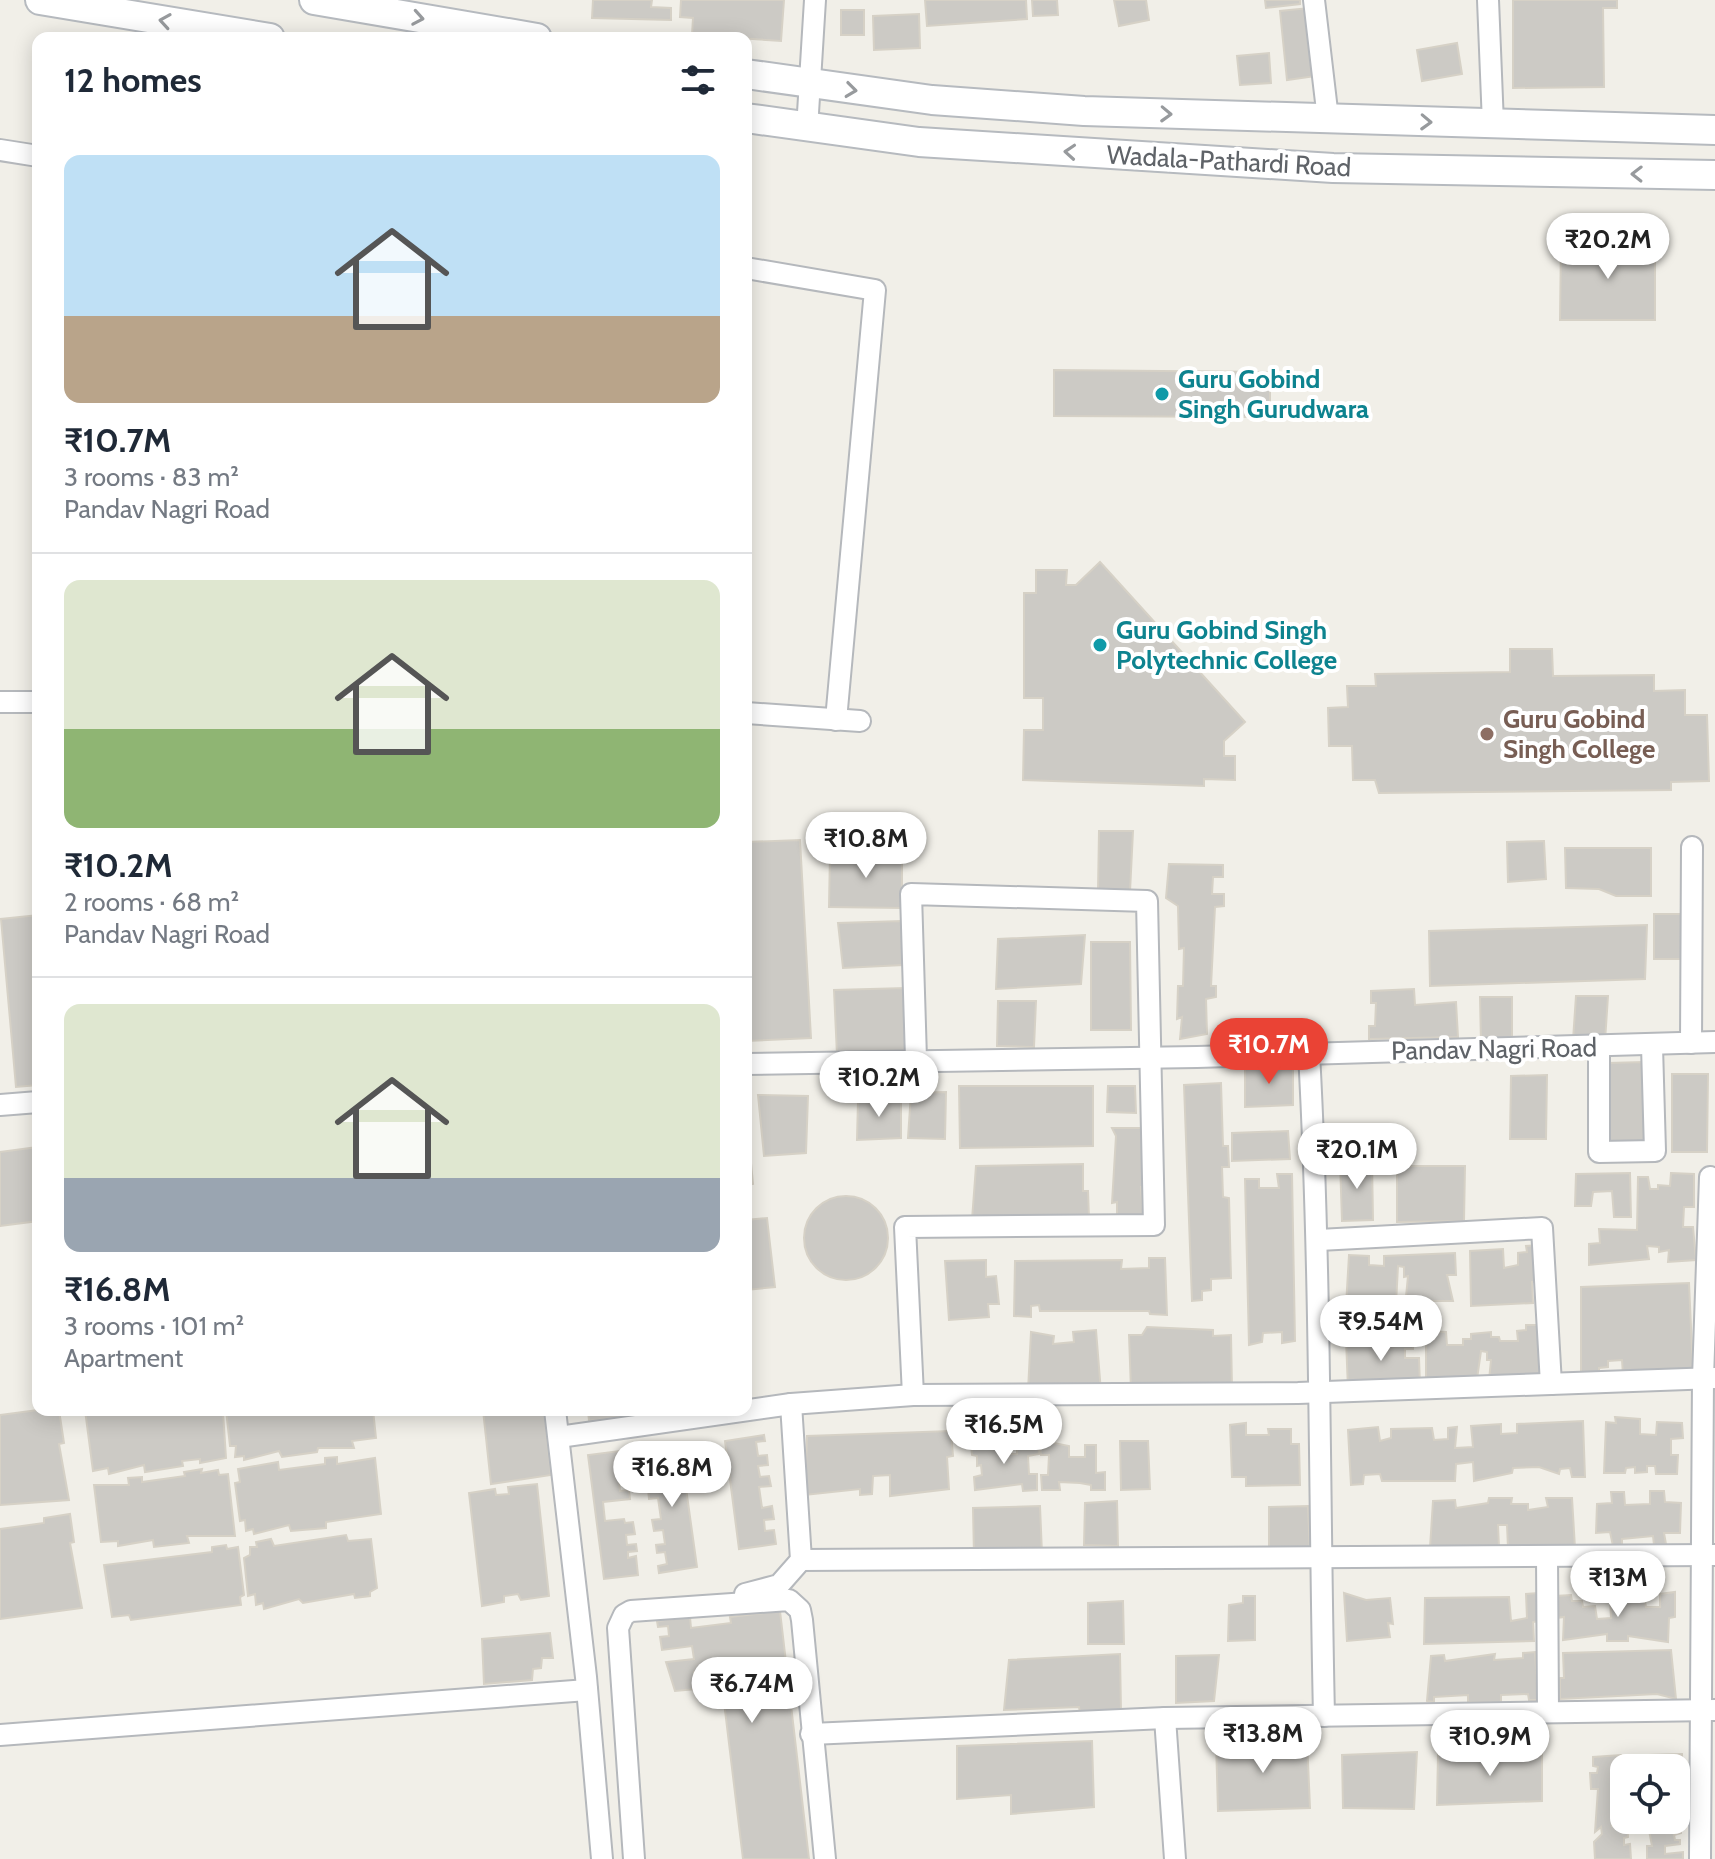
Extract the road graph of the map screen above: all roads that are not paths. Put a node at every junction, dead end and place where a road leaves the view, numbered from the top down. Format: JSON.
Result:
{"nodes":[{"id":1,"x":40,"y":0,"type":"edge"},
{"id":2,"x":314,"y":0,"type":"edge"},
{"id":3,"x":815,"y":0,"type":"edge"},
{"id":4,"x":1314,"y":0,"type":"edge"},
{"id":5,"x":1488,"y":0,"type":"edge"},
{"id":6,"x":234,"y":32,"type":"edge"},
{"id":7,"x":502,"y":32,"type":"edge"},
{"id":8,"x":752,"y":75,"type":"edge"},
{"id":9,"x":812,"y":85,"type":"junction"},
{"id":10,"x":752,"y":119,"type":"edge"},
{"id":11,"x":1328,"y":119,"type":"junction"},
{"id":12,"x":1493,"y":124,"type":"junction"},
{"id":13,"x":807,"y":129,"type":"junction"},
{"id":14,"x":1715,"y":130,"type":"edge"},
{"id":15,"x":0,"y":150,"type":"edge"},
{"id":16,"x":32,"y":155,"type":"edge"},
{"id":17,"x":1715,"y":175,"type":"edge"},
{"id":18,"x":752,"y":269,"type":"edge"},
{"id":19,"x":0,"y":702,"type":"edge"},
{"id":20,"x":32,"y":702,"type":"edge"},
{"id":21,"x":752,"y":713,"type":"edge"},
{"id":22,"x":836,"y":720,"type":"junction"},
{"id":23,"x":860,"y":721,"type":"dead end"},
{"id":24,"x":1692,"y":847,"type":"dead end"},
{"id":25,"x":1715,"y":1042,"type":"edge"},
{"id":26,"x":1691,"y":1043,"type":"junction"},
{"id":27,"x":1599,"y":1046,"type":"junction"},
{"id":28,"x":1652,"y":1046,"type":"junction"},
{"id":29,"x":1309,"y":1053,"type":"junction"},
{"id":30,"x":1149,"y":1057,"type":"junction"},
{"id":31,"x":916,"y":1059,"type":"junction"},
{"id":32,"x":752,"y":1064,"type":"edge"},
{"id":33,"x":32,"y":1102,"type":"edge"},
{"id":34,"x":0,"y":1105,"type":"edge"},
{"id":35,"x":1710,"y":1177,"type":"dead end"},
{"id":36,"x":1712,"y":1226,"type":"edge"},
{"id":37,"x":1319,"y":1240,"type":"junction"},
{"id":38,"x":1709,"y":1378,"type":"edge"},
{"id":39,"x":1551,"y":1384,"type":"junction"},
{"id":40,"x":1317,"y":1393,"type":"junction"},
{"id":41,"x":913,"y":1395,"type":"junction"},
{"id":42,"x":791,"y":1404,"type":"junction"},
{"id":43,"x":752,"y":1410,"type":"edge"},
{"id":44,"x":556,"y":1416,"type":"edge"},
{"id":45,"x":707,"y":1416,"type":"edge"},
{"id":46,"x":559,"y":1437,"type":"junction"},
{"id":47,"x":1709,"y":1555,"type":"edge"},
{"id":48,"x":1547,"y":1556,"type":"junction"},
{"id":49,"x":1321,"y":1559,"type":"junction"},
{"id":50,"x":801,"y":1560,"type":"junction"},
{"id":51,"x":681,"y":1596,"type":"dead end"},
{"id":52,"x":587,"y":1690,"type":"junction"},
{"id":53,"x":1708,"y":1710,"type":"edge"},
{"id":54,"x":1548,"y":1712,"type":"junction"},
{"id":55,"x":1324,"y":1716,"type":"junction"},
{"id":56,"x":1165,"y":1718,"type":"junction"},
{"id":57,"x":811,"y":1734,"type":"junction"},
{"id":58,"x":0,"y":1735,"type":"edge"},
{"id":59,"x":602,"y":1859,"type":"edge"},
{"id":60,"x":634,"y":1859,"type":"edge"},
{"id":61,"x":825,"y":1859,"type":"edge"},
{"id":62,"x":1175,"y":1859,"type":"edge"},
{"id":63,"x":1700,"y":1859,"type":"edge"}],
"edges":[{"from":6,"to":1,"type":"main road","one_way":true},
{"from":2,"to":7,"type":"main road","one_way":true},
{"from":3,"to":9,"type":"street"},
{"from":4,"to":11,"type":"street"},
{"from":5,"to":12,"type":"street"},
{"from":8,"to":9,"type":"main road","name":"Wadala-Pathardi Road"},
{"from":9,"to":11,"type":"main road","name":"Wadala-Pathardi Road","one_way":true},
{"from":9,"to":13,"type":"street"},
{"from":10,"to":13,"type":"main road","name":"Wadala-Pathardi Road"},
{"from":11,"to":12,"type":"main road","name":"Wadala-Pathardi Road","one_way":true},
{"from":12,"to":14,"type":"main road","name":"Wadala-Pathardi Road"},
{"from":17,"to":13,"type":"main road","name":"Wadala-Pathardi Road","one_way":true},
{"from":15,"to":16,"type":"street"},
{"from":18,"to":22,"type":"street"},
{"from":19,"to":20,"type":"street"},
{"from":21,"to":22,"type":"street"},
{"from":22,"to":23,"type":"street"},
{"from":24,"to":26,"type":"street"},
{"from":25,"to":26,"type":"street","name":"Pandav Nagri Road"},
{"from":26,"to":28,"type":"street","name":"Pandav Nagri Road"},
{"from":27,"to":28,"type":"street","name":"Pandav Nagri Road"},
{"from":27,"to":28,"type":"street"},
{"from":27,"to":29,"type":"street","name":"Pandav Nagri Road"},
{"from":29,"to":30,"type":"street","name":"Pandav Nagri Road"},
{"from":29,"to":37,"type":"street"},
{"from":30,"to":31,"type":"street","name":"Pandav Nagri Road"},
{"from":30,"to":31,"type":"street"},
{"from":30,"to":41,"type":"street"},
{"from":31,"to":32,"type":"street","name":"Pandav Nagri Road"},
{"from":33,"to":34,"type":"street"},
{"from":35,"to":36,"type":"street"},
{"from":36,"to":38,"type":"street"},
{"from":37,"to":39,"type":"street"},
{"from":37,"to":40,"type":"street"},
{"from":38,"to":39,"type":"street"},
{"from":38,"to":47,"type":"street"},
{"from":39,"to":40,"type":"street"},
{"from":40,"to":41,"type":"street"},
{"from":40,"to":49,"type":"street"},
{"from":41,"to":42,"type":"street"},
{"from":42,"to":43,"type":"street"},
{"from":42,"to":50,"type":"street"},
{"from":44,"to":46,"type":"street"},
{"from":45,"to":46,"type":"street"},
{"from":46,"to":52,"type":"street"},
{"from":47,"to":48,"type":"street"},
{"from":47,"to":53,"type":"street"},
{"from":48,"to":49,"type":"street"},
{"from":48,"to":54,"type":"street"},
{"from":49,"to":50,"type":"street"},
{"from":49,"to":55,"type":"street"},
{"from":50,"to":51,"type":"street"},
{"from":52,"to":58,"type":"street"},
{"from":52,"to":59,"type":"street"},
{"from":53,"to":54,"type":"street"},
{"from":53,"to":63,"type":"street"},
{"from":54,"to":55,"type":"street"},
{"from":55,"to":56,"type":"street"},
{"from":56,"to":57,"type":"street"},
{"from":56,"to":62,"type":"street"},
{"from":57,"to":60,"type":"street"},
{"from":57,"to":61,"type":"street"}]}
